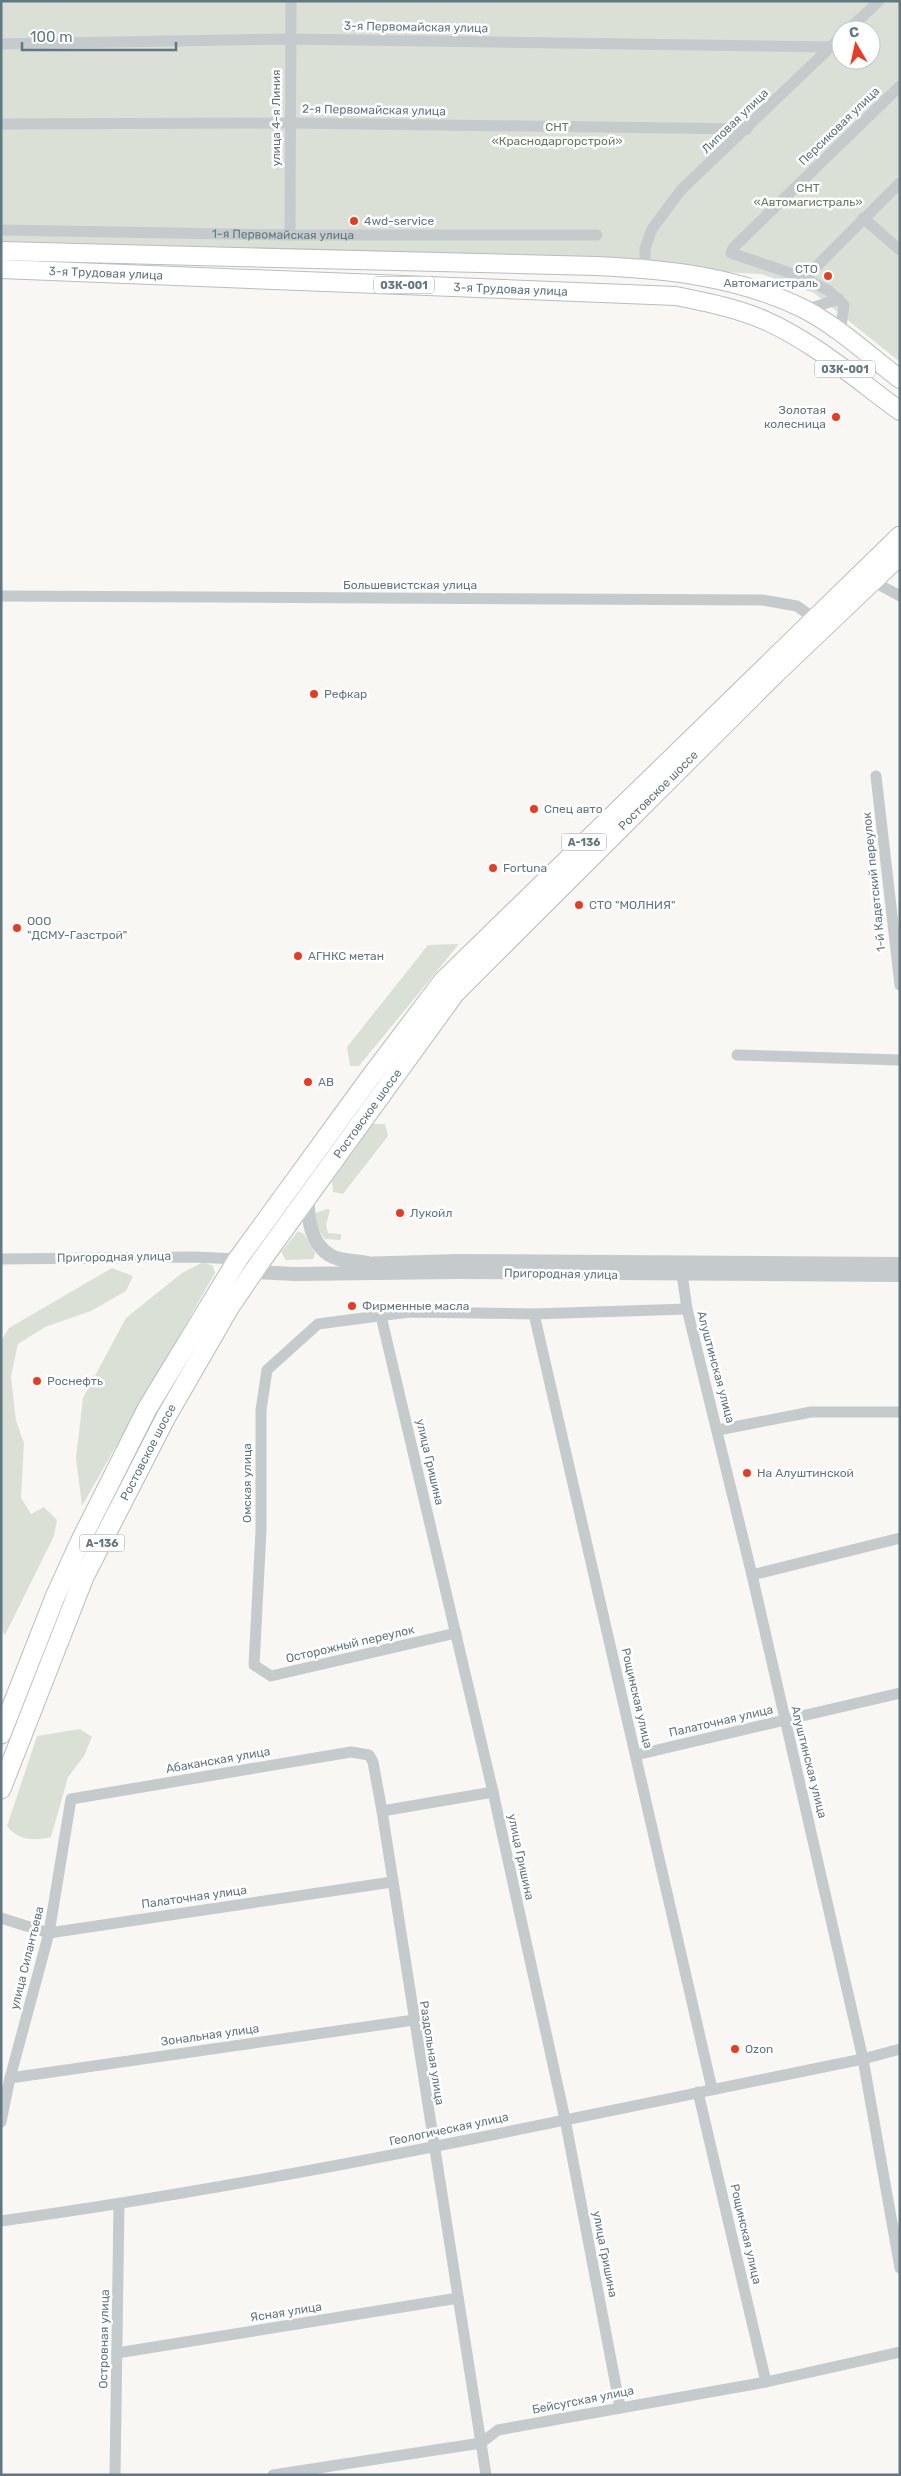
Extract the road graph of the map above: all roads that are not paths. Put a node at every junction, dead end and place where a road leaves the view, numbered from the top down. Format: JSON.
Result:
{"nodes":[{"id":1,"x":291,"y":1,"type":"edge"},
{"id":2,"x":879,"y":1,"type":"edge"},
{"id":3,"x":859,"y":20,"type":"edge"},
{"id":4,"x":289,"y":39,"type":"junction"},
{"id":5,"x":1,"y":44,"type":"edge"},
{"id":6,"x":830,"y":47,"type":"joint"},
{"id":7,"x":900,"y":86,"type":"edge"},
{"id":8,"x":291,"y":123,"type":"junction"},
{"id":9,"x":1,"y":124,"type":"edge"},
{"id":10,"x":747,"y":129,"type":"junction"},
{"id":11,"x":900,"y":183,"type":"edge"},
{"id":12,"x":863,"y":218,"type":"junction"},
{"id":13,"x":1,"y":230,"type":"edge"},
{"id":14,"x":290,"y":235,"type":"junction"},
{"id":15,"x":597,"y":235,"type":"dead end"},
{"id":16,"x":900,"y":250,"type":"edge"},
{"id":17,"x":1,"y":251,"type":"edge"},
{"id":18,"x":645,"y":268,"type":"junction"},
{"id":19,"x":1,"y":269,"type":"edge"},
{"id":20,"x":805,"y":278,"type":"junction"},
{"id":21,"x":839,"y":299,"type":"junction"},
{"id":22,"x":804,"y":310,"type":"junction"},
{"id":23,"x":840,"y":334,"type":"junction"},
{"id":24,"x":855,"y":344,"type":"junction"},
{"id":25,"x":900,"y":379,"type":"edge"},
{"id":26,"x":900,"y":383,"type":"edge"},
{"id":27,"x":896,"y":410,"type":"edge"},
{"id":28,"x":900,"y":536,"type":"edge"},
{"id":29,"x":900,"y":555,"type":"edge"},
{"id":30,"x":872,"y":581,"type":"junction"},
{"id":31,"x":1,"y":596,"type":"edge"},
{"id":32,"x":900,"y":596,"type":"edge"},
{"id":33,"x":820,"y":622,"type":"junction"},
{"id":34,"x":876,"y":776,"type":"dead end"},
{"id":35,"x":900,"y":985,"type":"edge"},
{"id":36,"x":737,"y":1055,"type":"dead end"},
{"id":37,"x":900,"y":1060,"type":"edge"},
{"id":38,"x":308,"y":1196,"type":"junction"},
{"id":39,"x":1,"y":1259,"type":"edge"},
{"id":40,"x":233,"y":1262,"type":"junction"},
{"id":41,"x":373,"y":1263,"type":"junction"},
{"id":42,"x":900,"y":1264,"type":"edge"},
{"id":43,"x":256,"y":1268,"type":"junction"},
{"id":44,"x":681,"y":1269,"type":"junction"},
{"id":45,"x":900,"y":1275,"type":"edge"},
{"id":46,"x":687,"y":1310,"type":"junction"},
{"id":47,"x":534,"y":1314,"type":"junction"},
{"id":48,"x":381,"y":1316,"type":"junction"},
{"id":49,"x":900,"y":1412,"type":"edge"},
{"id":50,"x":718,"y":1430,"type":"junction"},
{"id":51,"x":900,"y":1538,"type":"edge"},
{"id":52,"x":752,"y":1574,"type":"junction"},
{"id":53,"x":456,"y":1633,"type":"junction"},
{"id":54,"x":254,"y":1665,"type":"joint"},
{"id":55,"x":900,"y":1693,"type":"edge"},
{"id":56,"x":784,"y":1720,"type":"junction"},
{"id":57,"x":1,"y":1734,"type":"edge"},
{"id":58,"x":369,"y":1755,"type":"joint"},
{"id":59,"x":636,"y":1755,"type":"junction"},
{"id":60,"x":1,"y":1789,"type":"edge"},
{"id":61,"x":493,"y":1792,"type":"junction"},
{"id":62,"x":71,"y":1799,"type":"joint"},
{"id":63,"x":382,"y":1811,"type":"junction"},
{"id":64,"x":392,"y":1882,"type":"junction"},
{"id":65,"x":1,"y":1918,"type":"edge"},
{"id":66,"x":49,"y":1933,"type":"junction"},
{"id":67,"x":414,"y":2020,"type":"junction"},
{"id":68,"x":900,"y":2049,"type":"edge"},
{"id":69,"x":862,"y":2059,"type":"junction"},
{"id":70,"x":10,"y":2078,"type":"junction"},
{"id":71,"x":712,"y":2089,"type":"junction"},
{"id":72,"x":698,"y":2092,"type":"junction"},
{"id":73,"x":565,"y":2119,"type":"junction"},
{"id":74,"x":1,"y":2122,"type":"edge"},
{"id":75,"x":434,"y":2147,"type":"junction"},
{"id":76,"x":119,"y":2204,"type":"junction"},
{"id":77,"x":1,"y":2221,"type":"edge"},
{"id":78,"x":900,"y":2268,"type":"edge"},
{"id":79,"x":458,"y":2298,"type":"junction"},
{"id":80,"x":900,"y":2352,"type":"edge"},
{"id":81,"x":117,"y":2353,"type":"junction"},
{"id":82,"x":766,"y":2382,"type":"junction"},
{"id":83,"x":620,"y":2407,"type":"junction"},
{"id":84,"x":481,"y":2443,"type":"junction"},
{"id":85,"x":115,"y":2475,"type":"edge"},
{"id":86,"x":273,"y":2475,"type":"edge"},
{"id":87,"x":486,"y":2475,"type":"edge"}],
"edges":[{"from":1,"to":4,"type":"street","name":"улица 4-я Линия"},
{"from":2,"to":3,"type":"street"},
{"from":4,"to":5,"type":"street","name":"3-я Первомайская улица"},
{"from":4,"to":6,"type":"street","name":"3-я Первомайская улица"},
{"from":4,"to":8,"type":"street","name":"улица 4-я Линия"},
{"from":6,"to":10,"type":"street","name":"Липовая улица"},
{"from":7,"to":20,"type":"street","name":"Персиковая улица"},
{"from":8,"to":9,"type":"street","name":"2-я Первомайская улица"},
{"from":8,"to":10,"type":"street","name":"2-я Первомайская улица"},
{"from":8,"to":14,"type":"street","name":"улица 4-я Линия"},
{"from":10,"to":18,"type":"street","name":"Липовая улица"},
{"from":11,"to":12,"type":"street"},
{"from":12,"to":16,"type":"street"},
{"from":12,"to":20,"type":"street"},
{"from":13,"to":14,"type":"street","name":"1-я Первомайская улица"},
{"from":14,"to":15,"type":"street","name":"1-я Первомайская улица"},
{"from":17,"to":18,"type":"main road","name":"3-я Трудовая улица","number":"03К-001"},
{"from":18,"to":22,"type":"main road","number":"03К-001"},
{"from":19,"to":27,"type":"main road","name":"3-я Трудовая улица","number":"03К-001"},
{"from":20,"to":21,"type":"street"},
{"from":21,"to":22,"type":"street"},
{"from":21,"to":23,"type":"street"},
{"from":22,"to":23,"type":"main road","number":"03К-001"},
{"from":23,"to":24,"type":"main road","number":"03К-001"},
{"from":24,"to":25,"type":"main road","number":"03К-001"},
{"from":24,"to":26,"type":"main road","number":"03К-001"},
{"from":28,"to":33,"type":"highway","name":"Ростовское шоссе","number":"А-136"},
{"from":29,"to":30,"type":"highway","name":"Ростовское шоссе","number":"А-136"},
{"from":30,"to":32,"type":"street"},
{"from":30,"to":33,"type":"highway","name":"Ростовское шоссе","number":"А-136"},
{"from":31,"to":33,"type":"street","name":"Большевистская улица"},
{"from":33,"to":38,"type":"highway","name":"Ростовское шоссе","number":"А-136"},
{"from":33,"to":40,"type":"highway","name":"Ростовское шоссе","number":"А-136"},
{"from":34,"to":35,"type":"street","name":"1-й Кадетский переулок"},
{"from":36,"to":37,"type":"street"},
{"from":38,"to":41,"type":"street"},
{"from":38,"to":43,"type":"highway","name":"Ростовское шоссе","number":"А-136"},
{"from":39,"to":40,"type":"street","name":"Пригородная улица"},
{"from":40,"to":43,"type":"street","name":"Пригородная улица"},
{"from":40,"to":57,"type":"highway","name":"Ростовское шоссе","number":"А-136"},
{"from":41,"to":43,"type":"street","name":"Пригородная улица"},
{"from":41,"to":44,"type":"street","name":"Пригородная улица"},
{"from":42,"to":44,"type":"street","name":"Пригородная улица"},
{"from":43,"to":44,"type":"street","name":"Пригородная улица"},
{"from":43,"to":60,"type":"highway","name":"Ростовское шоссе","number":"А-136"},
{"from":44,"to":45,"type":"street","name":"Пригородная улица"},
{"from":44,"to":46,"type":"street","name":"Алуштинская улица"},
{"from":46,"to":47,"type":"street"},
{"from":46,"to":50,"type":"street","name":"Алуштинская улица"},
{"from":47,"to":48,"type":"street"},
{"from":47,"to":59,"type":"street","name":"Рощинская улица"},
{"from":48,"to":53,"type":"street","name":"улица Гришина"},
{"from":48,"to":54,"type":"street","name":"Омская улица"},
{"from":49,"to":50,"type":"street"},
{"from":50,"to":52,"type":"street","name":"Алуштинская улица"},
{"from":51,"to":52,"type":"street"},
{"from":52,"to":56,"type":"street","name":"Алуштинская улица"},
{"from":53,"to":54,"type":"street","name":"Осторожный переулок"},
{"from":53,"to":61,"type":"street","name":"улица Гришина"},
{"from":55,"to":56,"type":"street","name":"Палаточная улица"},
{"from":56,"to":59,"type":"street","name":"Палаточная улица"},
{"from":56,"to":69,"type":"street","name":"Алуштинская улица"},
{"from":58,"to":62,"type":"street","name":"Абаканская улица"},
{"from":58,"to":63,"type":"street","name":"Раздольная улица"},
{"from":59,"to":71,"type":"street","name":"Рощинская улица"},
{"from":61,"to":63,"type":"street"},
{"from":61,"to":73,"type":"street","name":"улица Гришина"},
{"from":62,"to":66,"type":"street","name":"улица Силантьева"},
{"from":63,"to":64,"type":"street","name":"Раздольная улица"},
{"from":64,"to":66,"type":"street","name":"Палаточная улица"},
{"from":64,"to":67,"type":"street","name":"Раздольная улица"},
{"from":65,"to":66,"type":"street","name":"Палаточная улица"},
{"from":66,"to":70,"type":"street","name":"улица Силантьева"},
{"from":67,"to":70,"type":"street","name":"Зональная улица"},
{"from":67,"to":75,"type":"street","name":"Раздольная улица"},
{"from":68,"to":69,"type":"street","name":"Геологическая улица"},
{"from":69,"to":71,"type":"street","name":"Геологическая улица"},
{"from":69,"to":78,"type":"street","name":"Алуштинская улица"},
{"from":70,"to":74,"type":"street","name":"улица Силантьева"},
{"from":71,"to":72,"type":"street","name":"Геологическая улица"},
{"from":72,"to":73,"type":"street","name":"Геологическая улица"},
{"from":72,"to":82,"type":"street","name":"Рощинская улица"},
{"from":73,"to":75,"type":"street","name":"Геологическая улица"},
{"from":73,"to":83,"type":"street","name":"улица Гришина"},
{"from":75,"to":76,"type":"street","name":"Геологическая улица"},
{"from":75,"to":79,"type":"street","name":"Раздольная улица"},
{"from":76,"to":77,"type":"street","name":"Геологическая улица"},
{"from":76,"to":81,"type":"street","name":"Островная улица"},
{"from":79,"to":81,"type":"street","name":"Ясная улица"},
{"from":79,"to":84,"type":"street","name":"Раздольная улица"},
{"from":80,"to":82,"type":"street","name":"Бейсугская улица"},
{"from":81,"to":85,"type":"street","name":"Островная улица"},
{"from":82,"to":83,"type":"street","name":"Бейсугская улица"},
{"from":83,"to":84,"type":"street","name":"Бейсугская улица"},
{"from":84,"to":86,"type":"street","name":"Бейсугская улица"},
{"from":84,"to":87,"type":"street","name":"Раздольная улица"}]}
